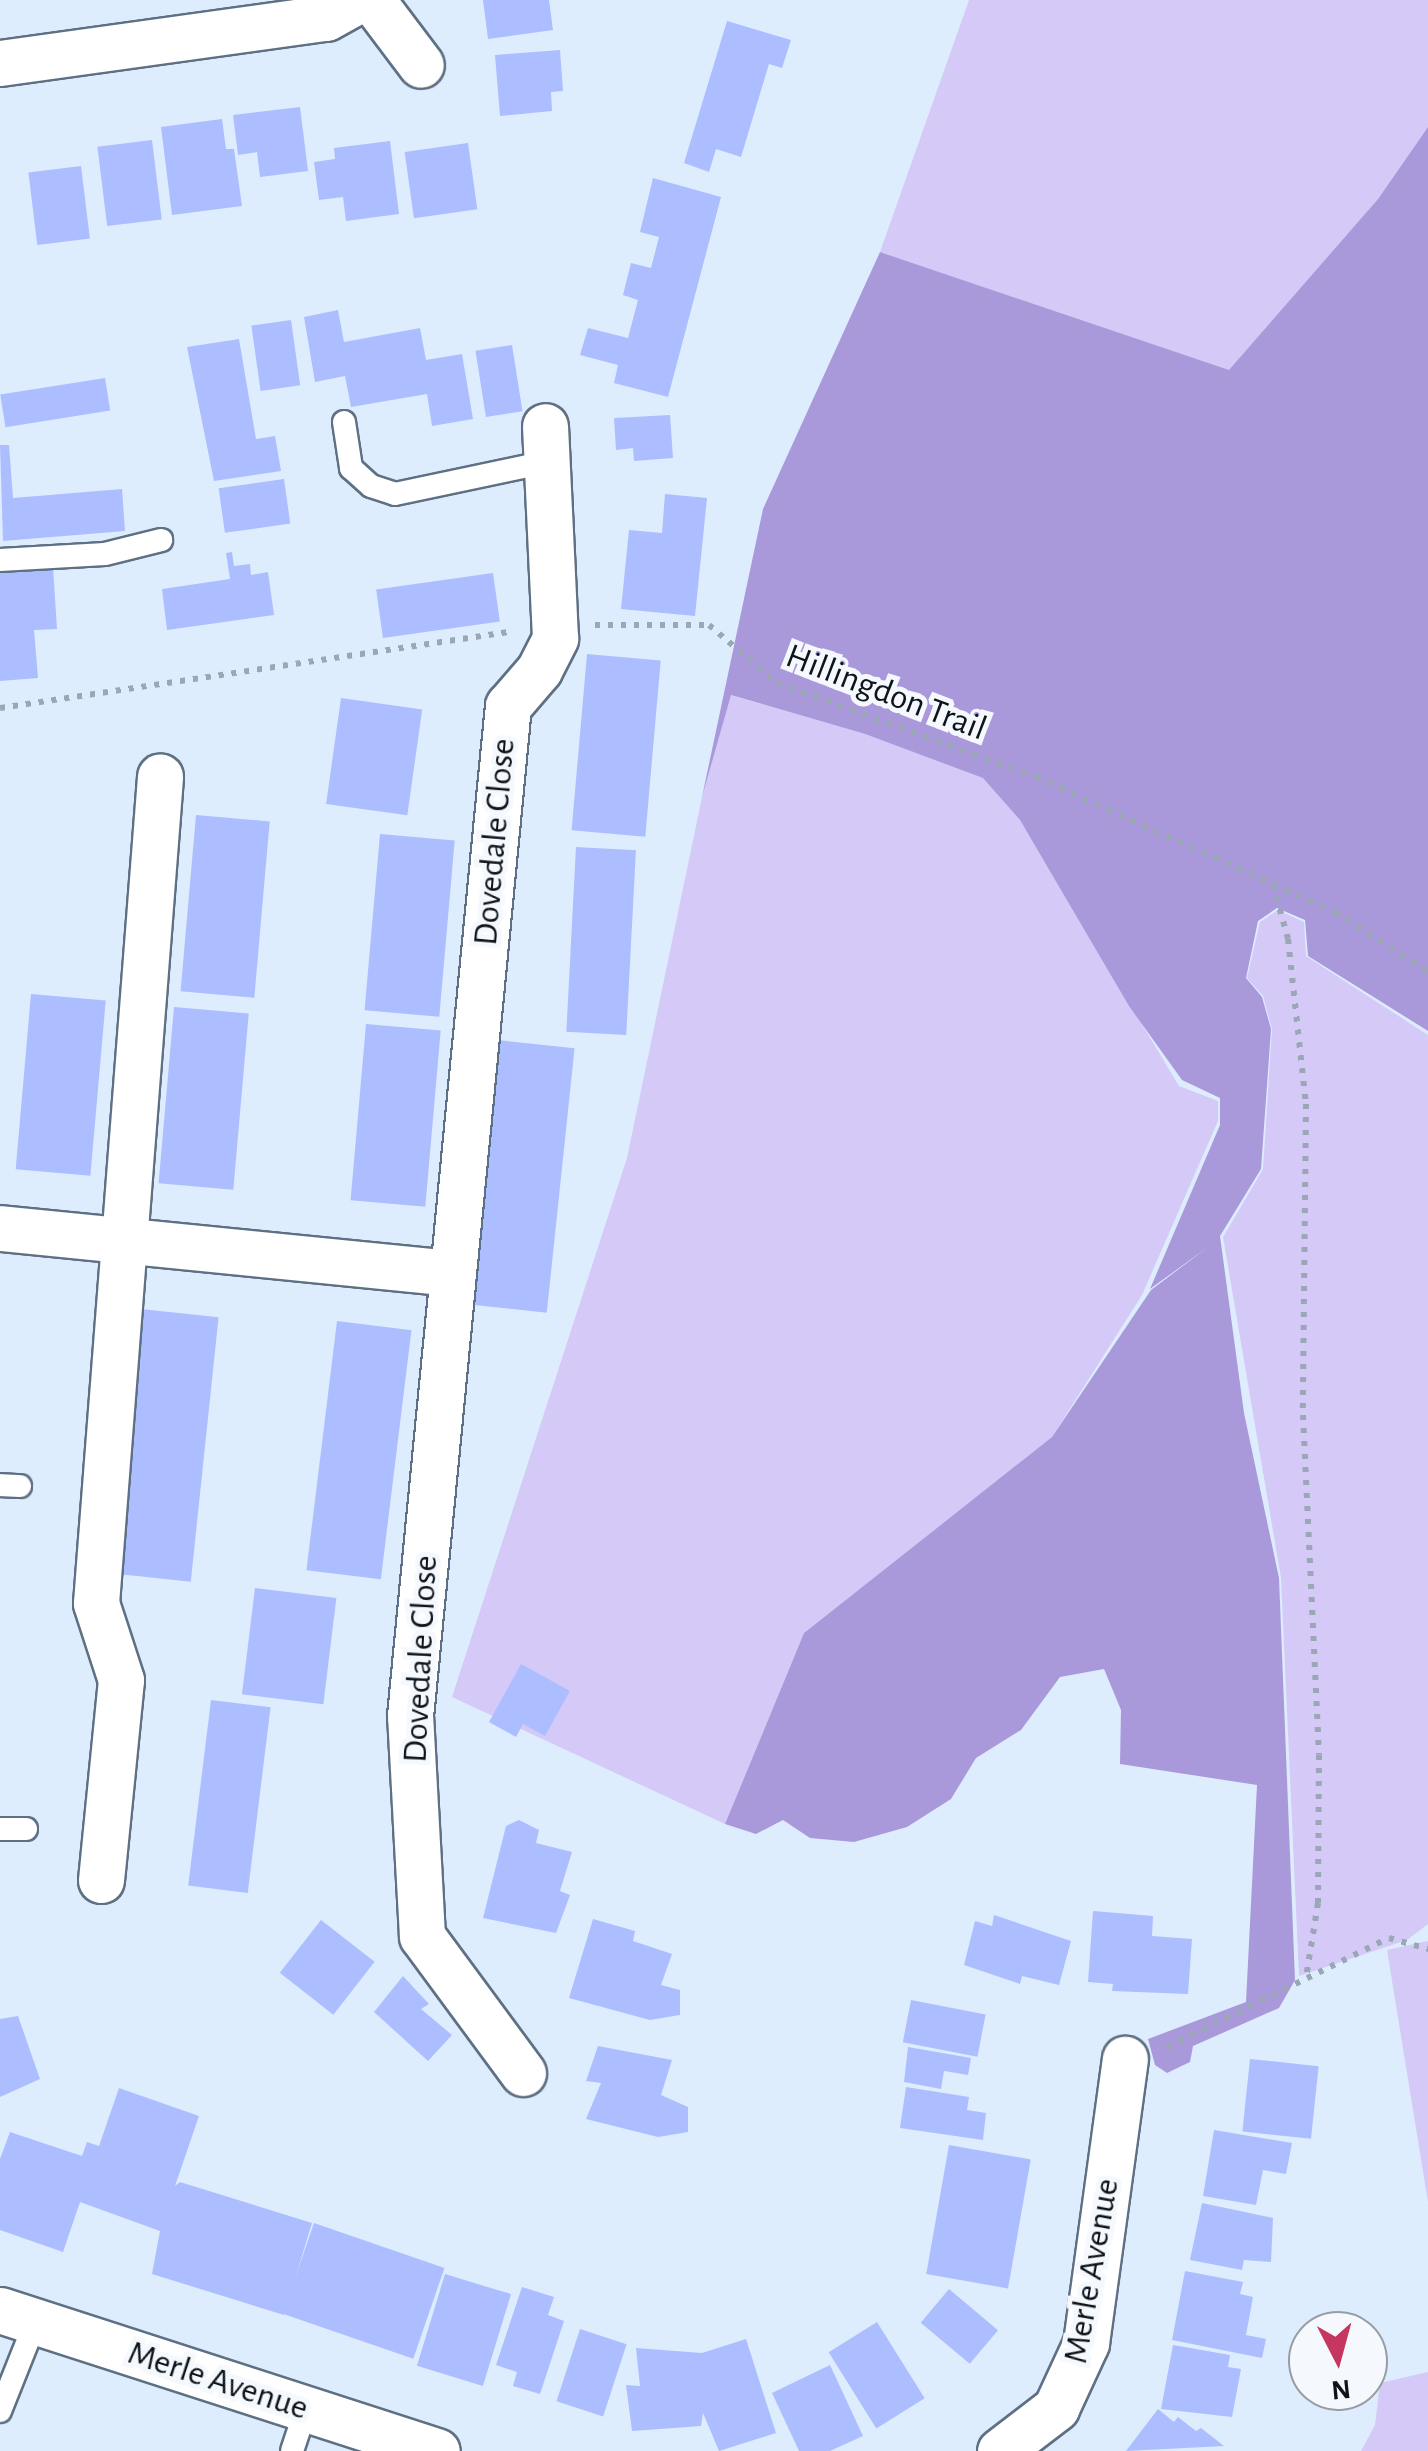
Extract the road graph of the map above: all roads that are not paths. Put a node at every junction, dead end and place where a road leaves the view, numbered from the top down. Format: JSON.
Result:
{"nodes":[{"id":1,"x":359,"y":0,"type":"edge"},
{"id":2,"x":372,"y":0,"type":"edge"},
{"id":3,"x":0,"y":63,"type":"edge"},
{"id":4,"x":422,"y":65,"type":"dead end"},
{"id":5,"x":344,"y":422,"type":"dead end"},
{"id":6,"x":546,"y":444,"type":"joint"},
{"id":7,"x":161,"y":540,"type":"dead end"},
{"id":8,"x":0,"y":560,"type":"edge"},
{"id":9,"x":160,"y":776,"type":"dead end"},
{"id":10,"x":0,"y":1228,"type":"edge"},
{"id":11,"x":124,"y":1238,"type":"junction"},
{"id":12,"x":453,"y":1273,"type":"junction"},
{"id":13,"x":0,"y":1829,"type":"edge"},
{"id":14,"x":26,"y":1829,"type":"dead end"},
{"id":15,"x":102,"y":1880,"type":"dead end"},
{"id":16,"x":1124,"y":2059,"type":"road end"},
{"id":17,"x":523,"y":2072,"type":"dead end"},
{"id":18,"x":17,"y":2316,"type":"edge"},
{"id":19,"x":0,"y":2411,"type":"edge"},
{"id":20,"x":299,"y":2430,"type":"edge"},
{"id":21,"x":437,"y":2451,"type":"edge"},
{"id":22,"x":1000,"y":2451,"type":"edge"}],
"edges":[{"from":1,"to":3,"type":"street"},
{"from":2,"to":4,"type":"street"},
{"from":5,"to":6,"type":"lane"},
{"from":6,"to":12,"type":"street","name":"Dovedale Close"},
{"from":7,"to":8,"type":"lane"},
{"from":9,"to":11,"type":"street"},
{"from":10,"to":11,"type":"street"},
{"from":11,"to":12,"type":"street"},
{"from":11,"to":15,"type":"street"},
{"from":12,"to":17,"type":"street","name":"Dovedale Close"},
{"from":13,"to":14,"type":"lane"},
{"from":16,"to":22,"type":"street","name":"Merle Avenue"},
{"from":18,"to":19,"type":"lane"},
{"from":18,"to":20,"type":"street","name":"Merle Avenue"},
{"from":20,"to":21,"type":"street","name":"Merle Avenue"}]}
